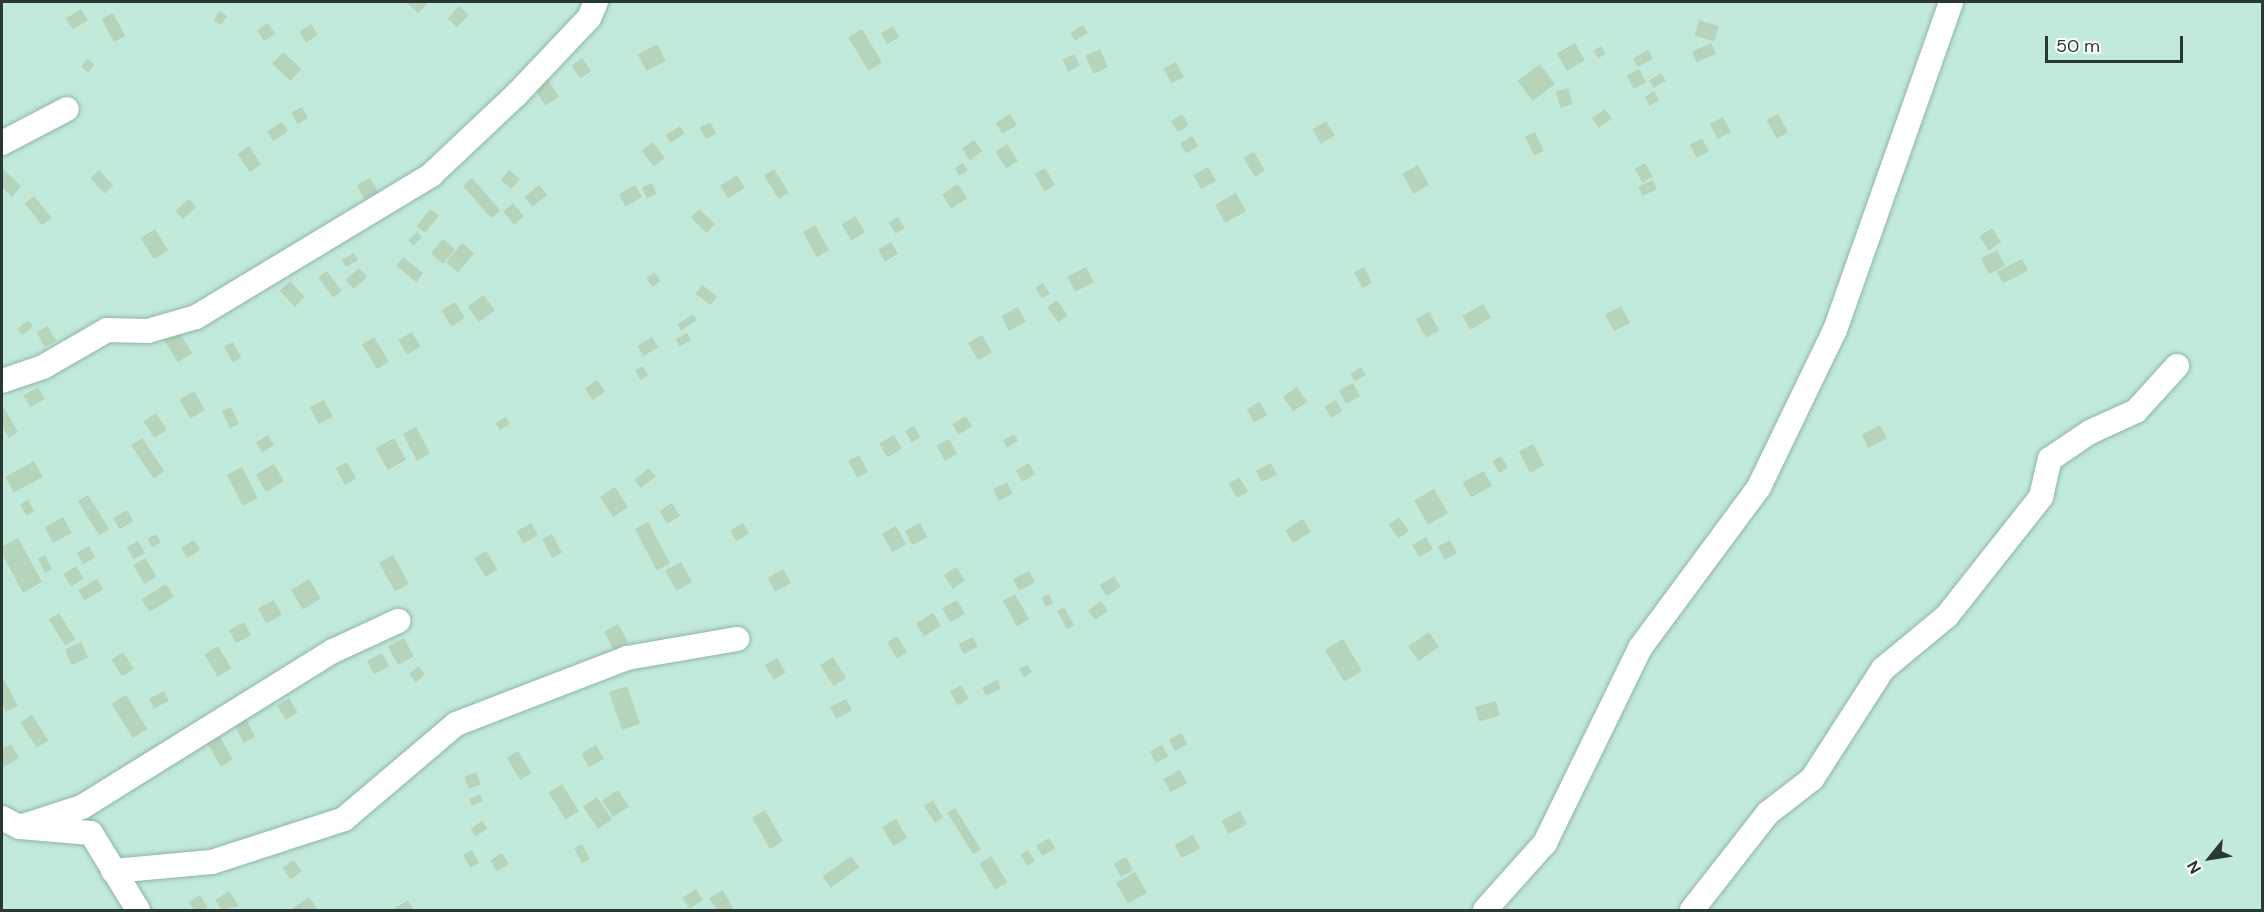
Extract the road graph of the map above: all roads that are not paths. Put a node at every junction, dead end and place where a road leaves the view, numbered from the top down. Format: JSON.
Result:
{"nodes":[{"id":1,"x":596,"y":2,"type":"edge"},
{"id":2,"x":1951,"y":2,"type":"edge"},
{"id":3,"x":67,"y":109,"type":"dead end"},
{"id":4,"x":2,"y":143,"type":"edge"},
{"id":5,"x":2177,"y":366,"type":"dead end"},
{"id":6,"x":2,"y":381,"type":"edge"},
{"id":7,"x":398,"y":621,"type":"dead end"},
{"id":8,"x":737,"y":639,"type":"dead end"},
{"id":9,"x":11,"y":822,"type":"edge"},
{"id":10,"x":113,"y":871,"type":"junction"},
{"id":11,"x":138,"y":910,"type":"edge"},
{"id":12,"x":1485,"y":910,"type":"edge"},
{"id":13,"x":1692,"y":910,"type":"edge"}],
"edges":[{"from":1,"to":6,"type":"street"},
{"from":2,"to":12,"type":"street"},
{"from":3,"to":4,"type":"street"},
{"from":5,"to":13,"type":"street"},
{"from":7,"to":9,"type":"street"},
{"from":8,"to":10,"type":"street"},
{"from":9,"to":10,"type":"street"},
{"from":10,"to":11,"type":"street"}]}
